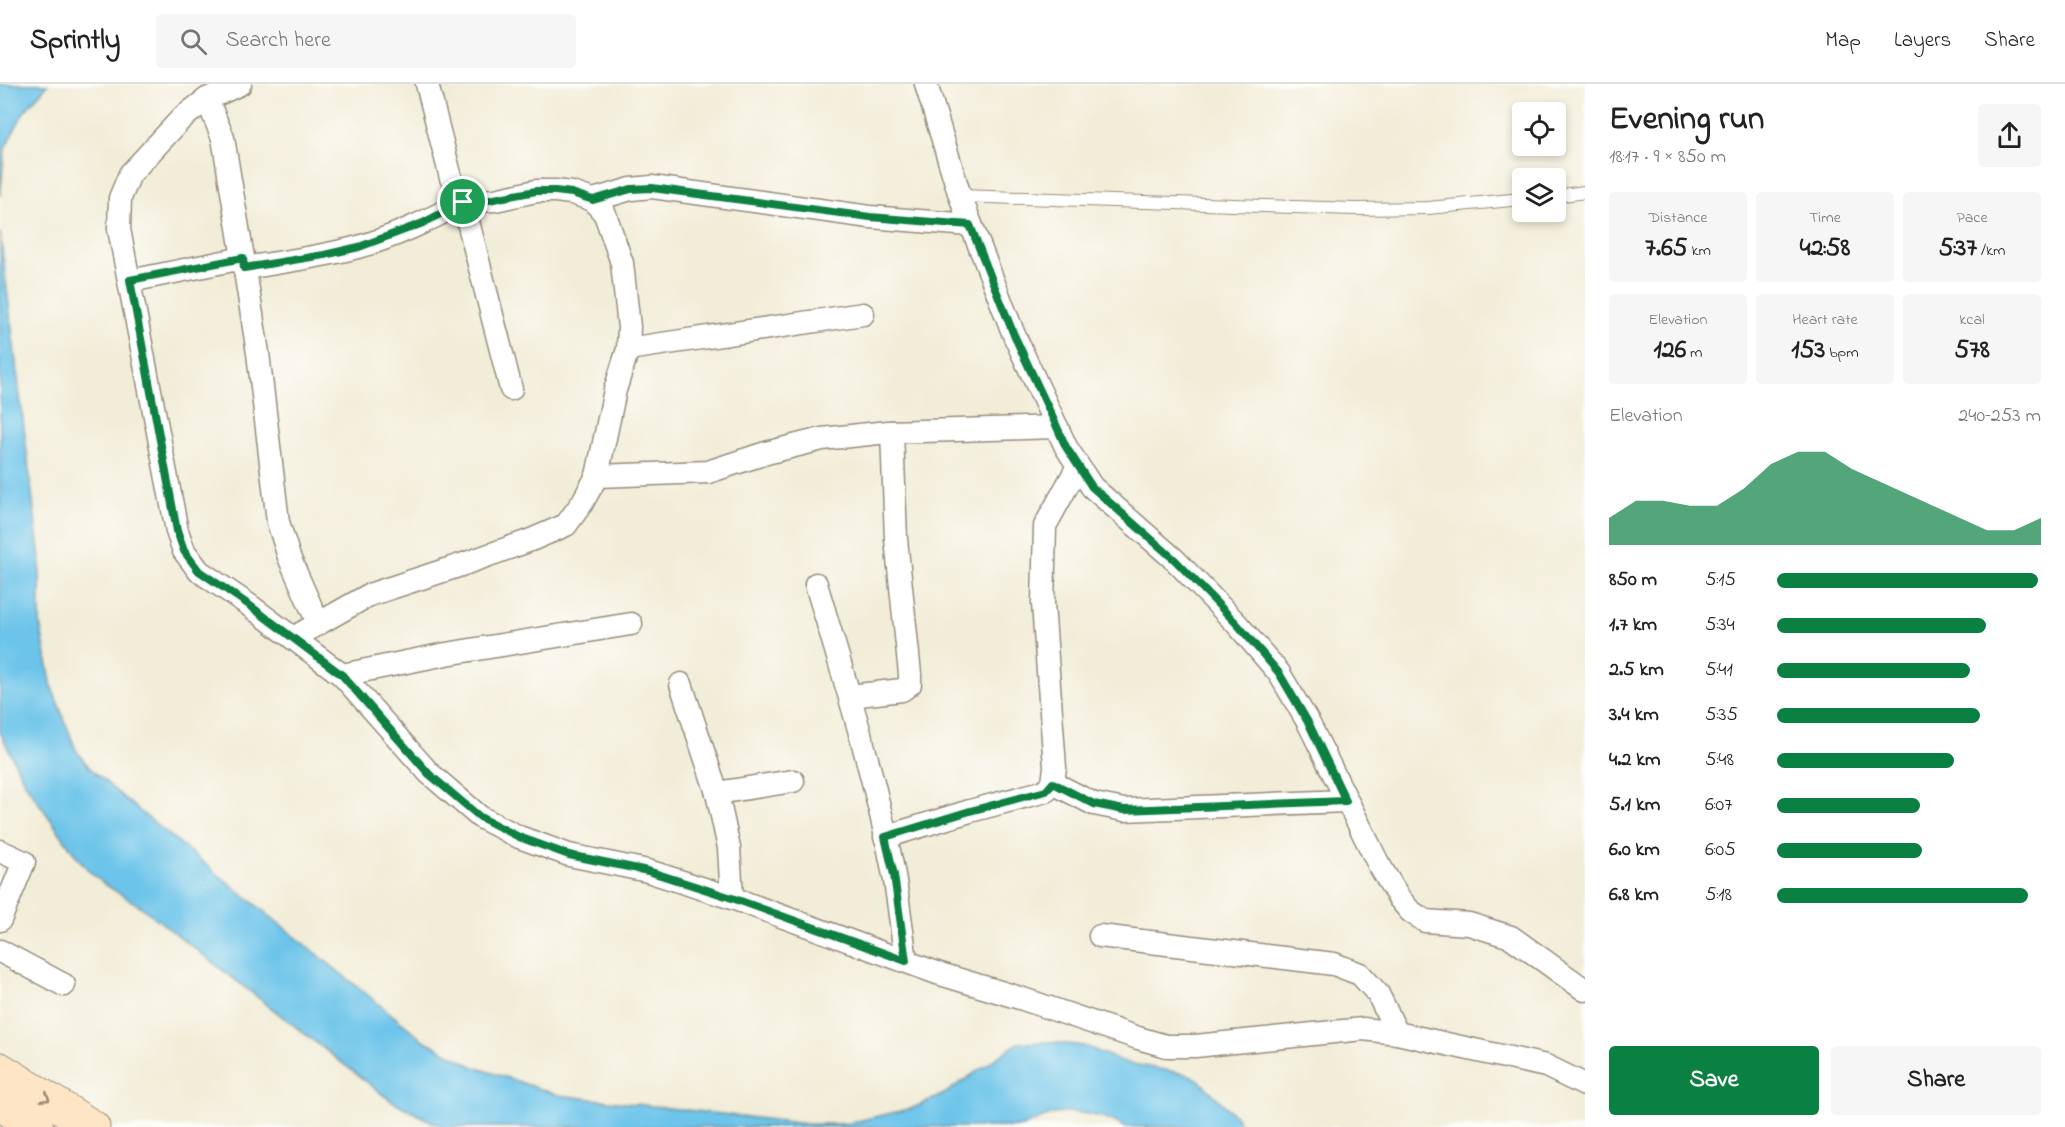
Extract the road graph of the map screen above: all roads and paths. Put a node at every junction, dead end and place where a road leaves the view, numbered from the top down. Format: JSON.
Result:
{"nodes":[{"id":1,"x":240,"y":84,"type":"edge"},
{"id":2,"x":427,"y":84,"type":"edge"},
{"id":3,"x":926,"y":84,"type":"edge"},
{"id":4,"x":207,"y":99,"type":"junction"},
{"id":5,"x":1585,"y":192,"type":"edge"},
{"id":6,"x":1566,"y":195,"type":"edge"},
{"id":7,"x":960,"y":196,"type":"junction"},
{"id":8,"x":593,"y":200,"type":"junction"},
{"id":9,"x":1512,"y":200,"type":"edge"},
{"id":10,"x":463,"y":202,"type":"junction"},
{"id":11,"x":970,"y":225,"type":"junction"},
{"id":12,"x":244,"y":263,"type":"junction"},
{"id":13,"x":130,"y":280,"type":"junction"},
{"id":14,"x":863,"y":314,"type":"dead end"},
{"id":15,"x":628,"y":349,"type":"junction"},
{"id":16,"x":511,"y":389,"type":"dead end"},
{"id":17,"x":1057,"y":427,"type":"junction"},
{"id":18,"x":892,"y":432,"type":"junction"},
{"id":19,"x":1078,"y":466,"type":"junction"},
{"id":20,"x":597,"y":476,"type":"junction"},
{"id":21,"x":816,"y":584,"type":"dead end"},
{"id":22,"x":318,"y":623,"type":"junction"},
{"id":23,"x":632,"y":624,"type":"dead end"},
{"id":24,"x":293,"y":638,"type":"junction"},
{"id":25,"x":342,"y":675,"type":"junction"},
{"id":26,"x":681,"y":684,"type":"dead end"},
{"id":27,"x":850,"y":696,"type":"junction"},
{"id":28,"x":793,"y":781,"type":"dead end"},
{"id":29,"x":1053,"y":783,"type":"junction"},
{"id":30,"x":717,"y":793,"type":"junction"},
{"id":31,"x":1346,"y":801,"type":"junction"},
{"id":32,"x":885,"y":837,"type":"junction"},
{"id":33,"x":0,"y":851,"type":"edge"},
{"id":34,"x":732,"y":898,"type":"junction"},
{"id":35,"x":0,"y":920,"type":"edge"},
{"id":36,"x":1100,"y":936,"type":"dead end"},
{"id":37,"x":0,"y":951,"type":"edge"},
{"id":38,"x":906,"y":961,"type":"junction"},
{"id":39,"x":64,"y":985,"type":"dead end"},
{"id":40,"x":1585,"y":990,"type":"edge"},
{"id":41,"x":1397,"y":1033,"type":"junction"},
{"id":42,"x":0,"y":1069,"type":"edge"},
{"id":43,"x":1585,"y":1085,"type":"edge"},
{"id":44,"x":0,"y":1104,"type":"edge"},
{"id":45,"x":37,"y":1127,"type":"edge"},
{"id":46,"x":93,"y":1127,"type":"edge"}],
"edges":[{"from":1,"to":4,"type":"street"},
{"from":2,"to":10,"type":"street"},
{"from":3,"to":7,"type":"street"},
{"from":4,"to":12,"type":"street"},
{"from":4,"to":13,"type":"street"},
{"from":5,"to":6,"type":"lane"},
{"from":7,"to":9,"type":"lane"},
{"from":7,"to":11,"type":"street"},
{"from":8,"to":10,"type":"street"},
{"from":8,"to":11,"type":"street"},
{"from":8,"to":15,"type":"street"},
{"from":10,"to":12,"type":"street"},
{"from":10,"to":16,"type":"street"},
{"from":11,"to":17,"type":"street"},
{"from":12,"to":13,"type":"street"},
{"from":12,"to":22,"type":"street"},
{"from":13,"to":24,"type":"street"},
{"from":14,"to":15,"type":"street"},
{"from":15,"to":20,"type":"street"},
{"from":17,"to":18,"type":"street"},
{"from":17,"to":19,"type":"street"},
{"from":18,"to":20,"type":"street"},
{"from":18,"to":27,"type":"street"},
{"from":19,"to":29,"type":"street"},
{"from":19,"to":31,"type":"street"},
{"from":20,"to":22,"type":"street"},
{"from":21,"to":27,"type":"street"},
{"from":22,"to":24,"type":"street"},
{"from":23,"to":25,"type":"street"},
{"from":24,"to":25,"type":"street"},
{"from":25,"to":34,"type":"street"},
{"from":26,"to":30,"type":"street"},
{"from":27,"to":32,"type":"street"},
{"from":28,"to":30,"type":"street"},
{"from":29,"to":31,"type":"street"},
{"from":29,"to":32,"type":"street"},
{"from":30,"to":34,"type":"street"},
{"from":31,"to":40,"type":"street"},
{"from":32,"to":38,"type":"street"},
{"from":33,"to":35,"type":"street"},
{"from":34,"to":38,"type":"street"},
{"from":36,"to":41,"type":"street"},
{"from":37,"to":39,"type":"street"},
{"from":38,"to":41,"type":"street"},
{"from":41,"to":43,"type":"street"},
{"from":42,"to":46,"type":"street","one_way":true},
{"from":44,"to":45,"type":"street"}]}
